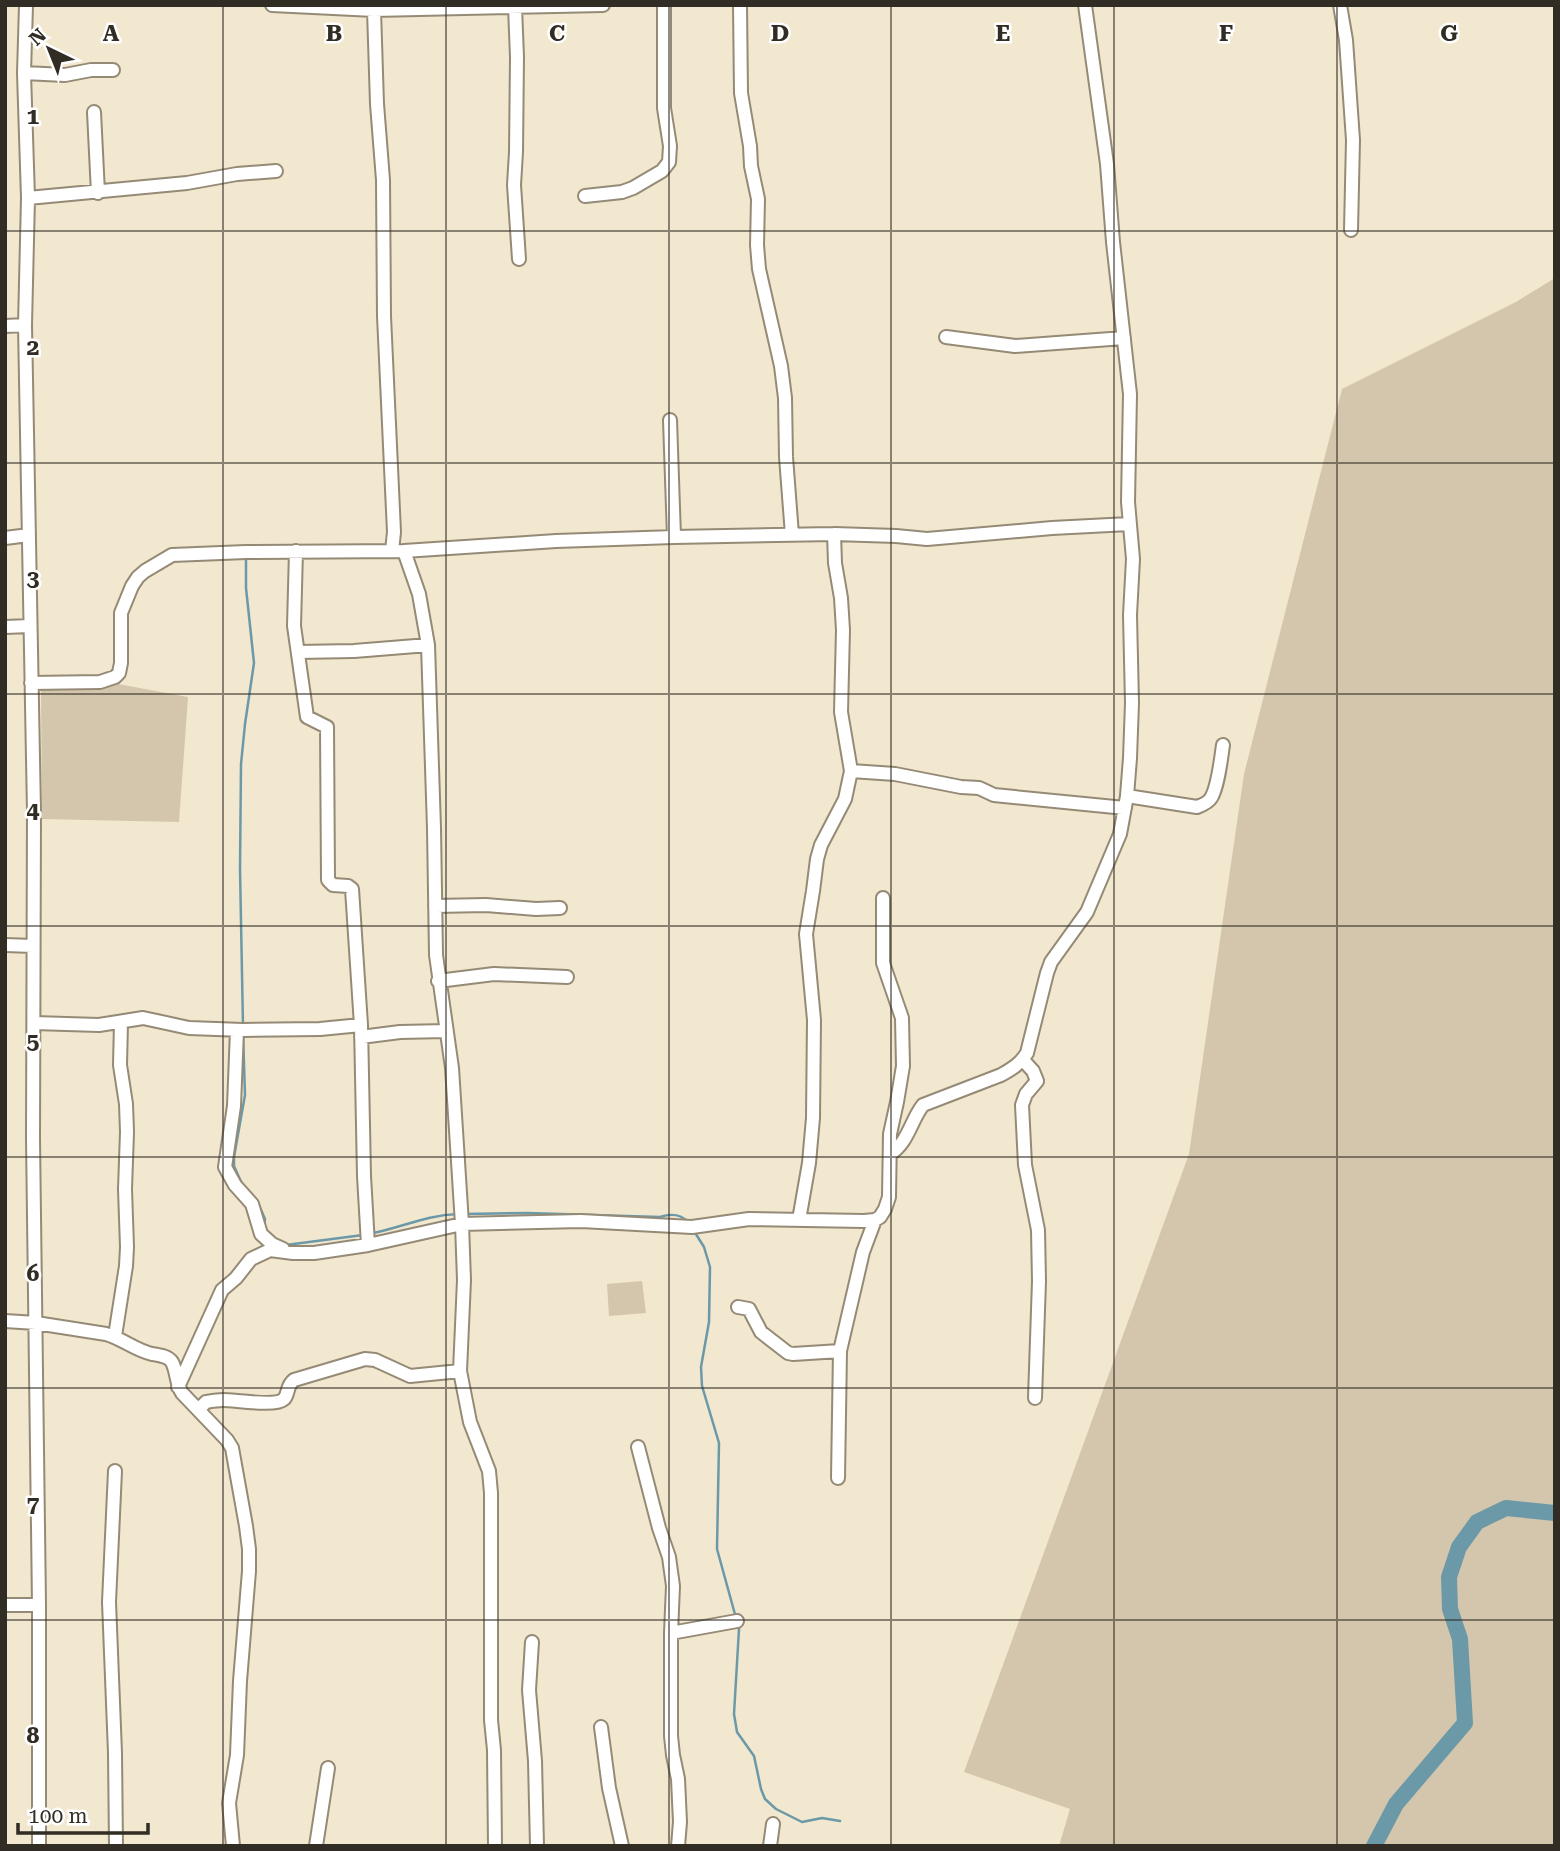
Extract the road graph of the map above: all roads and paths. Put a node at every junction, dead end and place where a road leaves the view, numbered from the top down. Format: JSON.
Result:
{"nodes":[{"id":1,"x":26,"y":5,"type":"edge"},
{"id":2,"x":272,"y":5,"type":"edge"},
{"id":3,"x":603,"y":5,"type":"edge"},
{"id":4,"x":664,"y":5,"type":"edge"},
{"id":5,"x":740,"y":5,"type":"edge"},
{"id":6,"x":1085,"y":5,"type":"edge"},
{"id":7,"x":1340,"y":5,"type":"edge"},
{"id":8,"x":515,"y":7,"type":"junction"},
{"id":9,"x":408,"y":8,"type":"edge"},
{"id":10,"x":374,"y":10,"type":"junction"},
{"id":11,"x":113,"y":70,"type":"dead end"},
{"id":12,"x":24,"y":73,"type":"junction"},
{"id":13,"x":94,"y":112,"type":"dead end"},
{"id":14,"x":276,"y":171,"type":"dead end"},
{"id":15,"x":97,"y":192,"type":"junction"},
{"id":16,"x":585,"y":196,"type":"dead end"},
{"id":17,"x":27,"y":198,"type":"junction"},
{"id":18,"x":1351,"y":230,"type":"dead end"},
{"id":19,"x":519,"y":259,"type":"dead end"},
{"id":20,"x":25,"y":325,"type":"junction"},
{"id":21,"x":5,"y":326,"type":"edge"},
{"id":22,"x":946,"y":337,"type":"dead end"},
{"id":23,"x":1124,"y":338,"type":"junction"},
{"id":24,"x":670,"y":420,"type":"dead end"},
{"id":25,"x":1129,"y":524,"type":"junction"},
{"id":26,"x":834,"y":534,"type":"junction"},
{"id":27,"x":29,"y":535,"type":"junction"},
{"id":28,"x":792,"y":535,"type":"junction"},
{"id":29,"x":674,"y":537,"type":"junction"},
{"id":30,"x":5,"y":538,"type":"edge"},
{"id":31,"x":296,"y":551,"type":"junction"},
{"id":32,"x":398,"y":551,"type":"junction"},
{"id":33,"x":30,"y":626,"type":"junction"},
{"id":34,"x":5,"y":627,"type":"edge"},
{"id":35,"x":428,"y":645,"type":"junction"},
{"id":36,"x":298,"y":652,"type":"junction"},
{"id":37,"x":31,"y":683,"type":"junction"},
{"id":38,"x":1223,"y":745,"type":"dead end"},
{"id":39,"x":851,"y":771,"type":"junction"},
{"id":40,"x":1126,"y":802,"type":"junction"},
{"id":41,"x":883,"y":898,"type":"dead end"},
{"id":42,"x":435,"y":906,"type":"junction"},
{"id":43,"x":559,"y":908,"type":"dead end"},
{"id":44,"x":5,"y":946,"type":"edge"},
{"id":45,"x":33,"y":946,"type":"junction"},
{"id":46,"x":567,"y":977,"type":"dead end"},
{"id":47,"x":438,"y":981,"type":"junction"},
{"id":48,"x":34,"y":1023,"type":"junction"},
{"id":49,"x":121,"y":1023,"type":"junction"},
{"id":50,"x":237,"y":1030,"type":"junction"},
{"id":51,"x":361,"y":1031,"type":"junction"},
{"id":52,"x":446,"y":1031,"type":"junction"},
{"id":53,"x":1023,"y":1060,"type":"junction"},
{"id":54,"x":890,"y":1154,"type":"junction"},
{"id":55,"x":799,"y":1220,"type":"junction"},
{"id":56,"x":875,"y":1220,"type":"junction"},
{"id":57,"x":462,"y":1224,"type":"junction"},
{"id":58,"x":368,"y":1245,"type":"junction"},
{"id":59,"x":293,"y":1253,"type":"junction"},
{"id":60,"x":738,"y":1307,"type":"dead end"},
{"id":61,"x":5,"y":1321,"type":"edge"},
{"id":62,"x":36,"y":1323,"type":"junction"},
{"id":63,"x":115,"y":1336,"type":"junction"},
{"id":64,"x":840,"y":1351,"type":"junction"},
{"id":65,"x":460,"y":1371,"type":"junction"},
{"id":66,"x":178,"y":1387,"type":"junction"},
{"id":67,"x":1035,"y":1398,"type":"dead end"},
{"id":68,"x":199,"y":1409,"type":"junction"},
{"id":69,"x":638,"y":1447,"type":"dead end"},
{"id":70,"x":115,"y":1471,"type":"dead end"},
{"id":71,"x":838,"y":1478,"type":"dead end"},
{"id":72,"x":5,"y":1605,"type":"edge"},
{"id":73,"x":39,"y":1605,"type":"junction"},
{"id":74,"x":737,"y":1621,"type":"dead end"},
{"id":75,"x":671,"y":1633,"type":"junction"},
{"id":76,"x":532,"y":1642,"type":"dead end"},
{"id":77,"x":601,"y":1727,"type":"dead end"},
{"id":78,"x":328,"y":1768,"type":"dead end"},
{"id":79,"x":773,"y":1824,"type":"dead end"},
{"id":80,"x":39,"y":1846,"type":"edge"},
{"id":81,"x":116,"y":1846,"type":"edge"},
{"id":82,"x":233,"y":1846,"type":"edge"},
{"id":83,"x":316,"y":1846,"type":"edge"},
{"id":84,"x":495,"y":1846,"type":"edge"},
{"id":85,"x":537,"y":1846,"type":"edge"},
{"id":86,"x":622,"y":1846,"type":"edge"},
{"id":87,"x":678,"y":1846,"type":"edge"},
{"id":88,"x":771,"y":1846,"type":"edge"}],
"edges":[{"from":1,"to":12,"type":"street"},
{"from":2,"to":10,"type":"street"},
{"from":3,"to":8,"type":"street"},
{"from":4,"to":16,"type":"street"},
{"from":5,"to":28,"type":"street"},
{"from":6,"to":23,"type":"street"},
{"from":7,"to":18,"type":"street"},
{"from":8,"to":9,"type":"street"},
{"from":8,"to":19,"type":"street"},
{"from":9,"to":10,"type":"street"},
{"from":10,"to":32,"type":"street"},
{"from":11,"to":12,"type":"street"},
{"from":12,"to":17,"type":"street"},
{"from":13,"to":15,"type":"street"},
{"from":14,"to":15,"type":"street"},
{"from":15,"to":17,"type":"street"},
{"from":17,"to":20,"type":"street"},
{"from":20,"to":21,"type":"street"},
{"from":20,"to":27,"type":"street"},
{"from":22,"to":23,"type":"street"},
{"from":23,"to":25,"type":"street"},
{"from":24,"to":29,"type":"street"},
{"from":25,"to":26,"type":"street"},
{"from":25,"to":40,"type":"street"},
{"from":26,"to":28,"type":"street"},
{"from":26,"to":39,"type":"street"},
{"from":27,"to":30,"type":"street"},
{"from":27,"to":33,"type":"street"},
{"from":28,"to":29,"type":"street"},
{"from":29,"to":32,"type":"street"},
{"from":31,"to":32,"type":"street"},
{"from":31,"to":36,"type":"street"},
{"from":31,"to":37,"type":"street"},
{"from":32,"to":35,"type":"street"},
{"from":33,"to":34,"type":"street"},
{"from":33,"to":37,"type":"street"},
{"from":35,"to":36,"type":"street"},
{"from":35,"to":42,"type":"street"},
{"from":36,"to":51,"type":"street"},
{"from":37,"to":45,"type":"street"},
{"from":38,"to":40,"type":"street"},
{"from":39,"to":40,"type":"street"},
{"from":39,"to":55,"type":"street"},
{"from":40,"to":53,"type":"street"},
{"from":41,"to":54,"type":"street"},
{"from":42,"to":43,"type":"street"},
{"from":42,"to":47,"type":"street"},
{"from":44,"to":45,"type":"street"},
{"from":45,"to":48,"type":"street"},
{"from":46,"to":47,"type":"street"},
{"from":47,"to":52,"type":"street"},
{"from":48,"to":49,"type":"street"},
{"from":48,"to":62,"type":"street"},
{"from":49,"to":50,"type":"street"},
{"from":49,"to":63,"type":"street"},
{"from":50,"to":51,"type":"street"},
{"from":50,"to":59,"type":"street"},
{"from":51,"to":52,"type":"street"},
{"from":51,"to":58,"type":"street"},
{"from":52,"to":57,"type":"street"},
{"from":53,"to":54,"type":"street"},
{"from":53,"to":67,"type":"street"},
{"from":54,"to":56,"type":"street"},
{"from":55,"to":56,"type":"street"},
{"from":55,"to":57,"type":"street"},
{"from":56,"to":64,"type":"street"},
{"from":57,"to":58,"type":"street"},
{"from":57,"to":65,"type":"street"},
{"from":58,"to":59,"type":"street"},
{"from":59,"to":66,"type":"street"},
{"from":60,"to":64,"type":"street"},
{"from":61,"to":62,"type":"street"},
{"from":62,"to":63,"type":"street"},
{"from":62,"to":73,"type":"street"},
{"from":63,"to":66,"type":"street"},
{"from":64,"to":71,"type":"street"},
{"from":65,"to":68,"type":"street"},
{"from":65,"to":84,"type":"street"},
{"from":66,"to":68,"type":"street"},
{"from":68,"to":82,"type":"street"},
{"from":69,"to":75,"type":"street"},
{"from":70,"to":81,"type":"street"},
{"from":72,"to":73,"type":"street"},
{"from":73,"to":80,"type":"street"},
{"from":74,"to":75,"type":"street"},
{"from":75,"to":87,"type":"street"},
{"from":76,"to":85,"type":"street"},
{"from":77,"to":86,"type":"street"},
{"from":78,"to":83,"type":"street"},
{"from":79,"to":88,"type":"street"}]}
